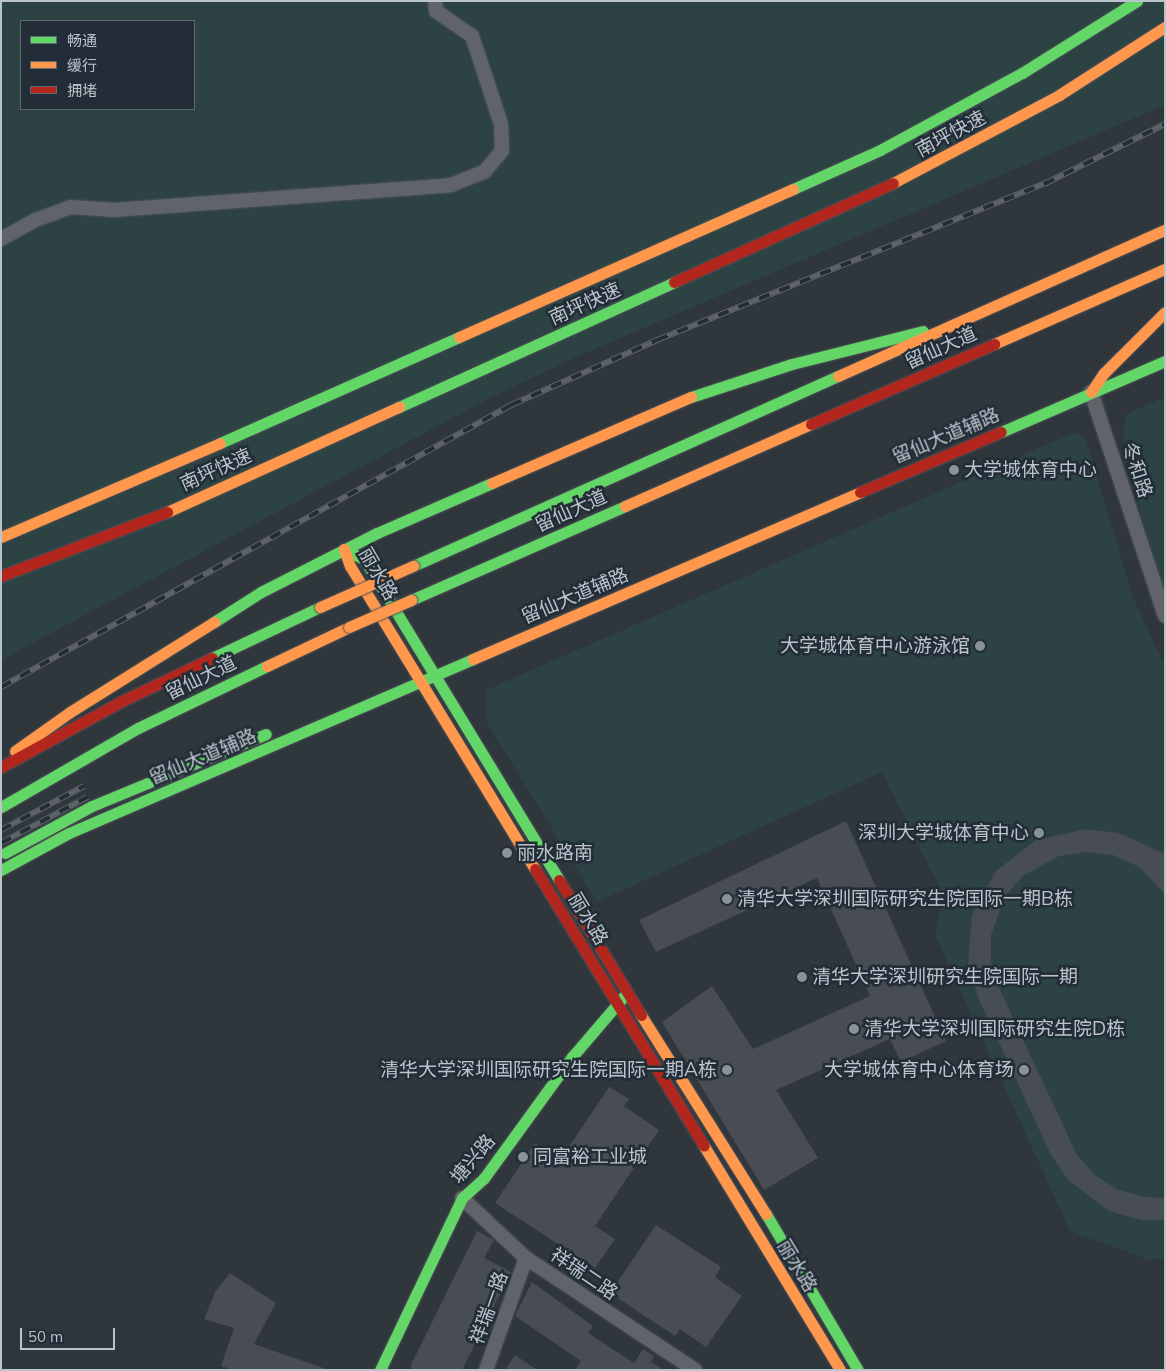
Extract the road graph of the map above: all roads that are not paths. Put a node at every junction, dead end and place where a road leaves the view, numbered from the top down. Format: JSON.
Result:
{"nodes":[{"id":1,"x":435,"y":1,"type":"edge"},
{"id":2,"x":1137,"y":1,"type":"edge"},
{"id":3,"x":1165,"y":27,"type":"edge"},
{"id":4,"x":1165,"y":230,"type":"edge"},
{"id":5,"x":1,"y":239,"type":"edge"},
{"id":6,"x":1165,"y":268,"type":"edge"},
{"id":7,"x":987,"y":311,"type":"junction"},
{"id":8,"x":1165,"y":312,"type":"edge"},
{"id":9,"x":1139,"y":358,"type":"dead end"},
{"id":10,"x":1165,"y":360,"type":"edge"},
{"id":11,"x":1104,"y":373,"type":"junction"},
{"id":12,"x":1088,"y":387,"type":"junction"},
{"id":13,"x":967,"y":432,"type":"dead end"},
{"id":14,"x":1,"y":537,"type":"edge"},
{"id":15,"x":344,"y":548,"type":"junction"},
{"id":16,"x":1,"y":576,"type":"edge"},
{"id":17,"x":1165,"y":616,"type":"edge"},
{"id":18,"x":432,"y":671,"type":"junction"},
{"id":19,"x":420,"y":676,"type":"junction"},
{"id":20,"x":1,"y":761,"type":"edge"},
{"id":21,"x":1,"y":767,"type":"edge"},
{"id":22,"x":1,"y":807,"type":"edge"},
{"id":23,"x":1,"y":855,"type":"edge"},
{"id":24,"x":1,"y":870,"type":"edge"},
{"id":25,"x":627,"y":992,"type":"junction"},
{"id":26,"x":618,"y":1002,"type":"junction"},
{"id":27,"x":462,"y":1198,"type":"junction"},
{"id":28,"x":526,"y":1258,"type":"junction"},
{"id":29,"x":380,"y":1370,"type":"edge"},
{"id":30,"x":486,"y":1370,"type":"edge"},
{"id":31,"x":694,"y":1370,"type":"edge"},
{"id":32,"x":840,"y":1370,"type":"edge"},
{"id":33,"x":858,"y":1370,"type":"edge"}],
"edges":[{"from":1,"to":5,"type":"street"},
{"from":2,"to":14,"type":"main road","name":"南坪快速"},
{"from":3,"to":16,"type":"main road","name":"南坪快速"},
{"from":4,"to":7,"type":"main road","name":"留仙大道"},
{"from":6,"to":22,"type":"main road","name":"留仙大道","bridge":true},
{"from":7,"to":15,"type":"main road"},
{"from":7,"to":21,"type":"main road","name":"留仙大道","bridge":true},
{"from":8,"to":11,"type":"main road"},
{"from":9,"to":11,"type":"main road"},
{"from":10,"to":12,"type":"main road","name":"留仙大道辅路"},
{"from":11,"to":12,"type":"main road"},
{"from":12,"to":17,"type":"street","name":"冬和路"},
{"from":12,"to":18,"type":"main road","name":"留仙大道辅路"},
{"from":13,"to":18,"type":"main road","name":"留仙大道辅路"},
{"from":15,"to":18,"type":"main road","name":"丽水路"},
{"from":15,"to":19,"type":"main road","name":"丽水路"},
{"from":15,"to":20,"type":"main road"},
{"from":18,"to":19,"type":"main road","name":"留仙大道辅路"},
{"from":18,"to":25,"type":"main road","name":"丽水路"},
{"from":19,"to":23,"type":"main road","name":"留仙大道辅路"},
{"from":19,"to":24,"type":"main road","name":"留仙大道辅路"},
{"from":19,"to":26,"type":"main road","name":"丽水路"},
{"from":25,"to":26,"type":"main road","name":"塘兴路"},
{"from":25,"to":33,"type":"main road","name":"丽水路"},
{"from":26,"to":27,"type":"main road","name":"塘兴路"},
{"from":26,"to":32,"type":"main road","name":"丽水路"},
{"from":27,"to":28,"type":"street","name":"祥瑞二路"},
{"from":27,"to":29,"type":"main road","name":"塘兴路"},
{"from":28,"to":30,"type":"street","name":"祥瑞一路"},
{"from":28,"to":31,"type":"street","name":"祥瑞二路"}]}
